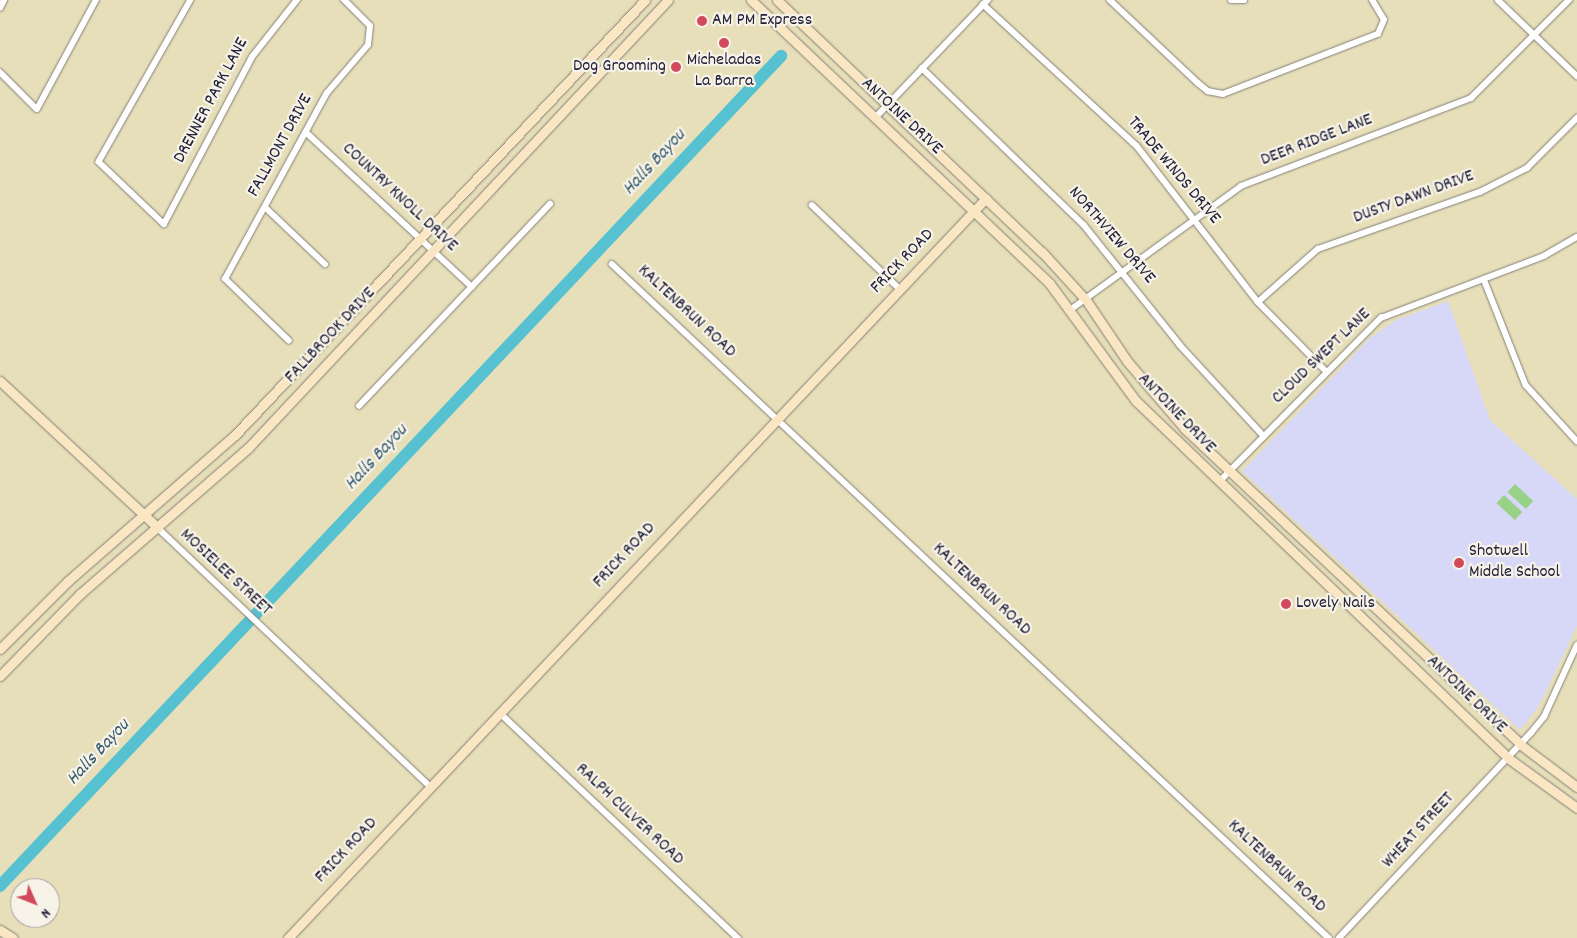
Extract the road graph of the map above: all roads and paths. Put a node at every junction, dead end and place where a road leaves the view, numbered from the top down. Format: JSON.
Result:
{"nodes":[{"id":1,"x":4,"y":0,"type":"edge"},
{"id":2,"x":96,"y":0,"type":"edge"},
{"id":3,"x":191,"y":0,"type":"edge"},
{"id":4,"x":297,"y":0,"type":"edge"},
{"id":5,"x":344,"y":0,"type":"edge"},
{"id":6,"x":645,"y":0,"type":"edge"},
{"id":7,"x":668,"y":0,"type":"edge"},
{"id":8,"x":751,"y":0,"type":"edge"},
{"id":9,"x":777,"y":0,"type":"edge"},
{"id":10,"x":1110,"y":0,"type":"edge"},
{"id":11,"x":1231,"y":0,"type":"edge"},
{"id":12,"x":1244,"y":0,"type":"edge"},
{"id":13,"x":1372,"y":0,"type":"edge"},
{"id":14,"x":1498,"y":0,"type":"edge"},
{"id":15,"x":1569,"y":0,"type":"edge"},
{"id":16,"x":986,"y":2,"type":"edge"},
{"id":17,"x":0,"y":8,"type":"edge"},
{"id":18,"x":1535,"y":36,"type":"junction"},
{"id":19,"x":922,"y":68,"type":"junction"},
{"id":20,"x":0,"y":72,"type":"edge"},
{"id":21,"x":1577,"y":76,"type":"edge"},
{"id":22,"x":572,"y":77,"type":"junction"},
{"id":23,"x":585,"y":89,"type":"junction"},
{"id":24,"x":889,"y":104,"type":"junction"},
{"id":25,"x":877,"y":116,"type":"junction"},
{"id":26,"x":1577,"y":118,"type":"edge"},
{"id":27,"x":306,"y":132,"type":"junction"},
{"id":28,"x":986,"y":198,"type":"junction"},
{"id":29,"x":550,"y":204,"type":"dead end"},
{"id":30,"x":812,"y":205,"type":"dead end"},
{"id":31,"x":265,"y":207,"type":"junction"},
{"id":32,"x":975,"y":209,"type":"junction"},
{"id":33,"x":1196,"y":219,"type":"junction"},
{"id":34,"x":1577,"y":237,"type":"edge"},
{"id":35,"x":420,"y":238,"type":"junction"},
{"id":36,"x":433,"y":250,"type":"junction"},
{"id":37,"x":325,"y":264,"type":"dead end"},
{"id":38,"x":612,"y":264,"type":"dead end"},
{"id":39,"x":1125,"y":273,"type":"junction"},
{"id":40,"x":1484,"y":279,"type":"junction"},
{"id":41,"x":472,"y":287,"type":"junction"},
{"id":42,"x":900,"y":288,"type":"junction"},
{"id":43,"x":1086,"y":300,"type":"junction"},
{"id":44,"x":1258,"y":302,"type":"junction"},
{"id":45,"x":1070,"y":310,"type":"junction"},
{"id":46,"x":289,"y":341,"type":"dead end"},
{"id":47,"x":1326,"y":371,"type":"junction"},
{"id":48,"x":0,"y":381,"type":"edge"},
{"id":49,"x":359,"y":406,"type":"dead end"},
{"id":50,"x":777,"y":418,"type":"junction"},
{"id":51,"x":1264,"y":436,"type":"junction"},
{"id":52,"x":1577,"y":441,"type":"edge"},
{"id":53,"x":1230,"y":471,"type":"junction"},
{"id":54,"x":1219,"y":482,"type":"junction"},
{"id":55,"x":145,"y":516,"type":"junction"},
{"id":56,"x":158,"y":528,"type":"junction"},
{"id":57,"x":1362,"y":597,"type":"junction"},
{"id":58,"x":1352,"y":608,"type":"junction"},
{"id":59,"x":1577,"y":645,"type":"edge"},
{"id":60,"x":0,"y":649,"type":"edge"},
{"id":61,"x":0,"y":676,"type":"edge"},
{"id":62,"x":500,"y":713,"type":"junction"},
{"id":63,"x":1520,"y":745,"type":"junction"},
{"id":64,"x":1508,"y":758,"type":"junction"},
{"id":65,"x":430,"y":786,"type":"junction"},
{"id":66,"x":1577,"y":787,"type":"edge"},
{"id":67,"x":1577,"y":808,"type":"edge"},
{"id":68,"x":0,"y":930,"type":"edge"},
{"id":69,"x":12,"y":938,"type":"edge"},
{"id":70,"x":288,"y":938,"type":"edge"},
{"id":71,"x":738,"y":938,"type":"edge"},
{"id":72,"x":1329,"y":938,"type":"edge"},
{"id":73,"x":1339,"y":938,"type":"edge"}],
"edges":[{"from":1,"to":17,"type":"street"},
{"from":2,"to":20,"type":"street"},
{"from":3,"to":4,"type":"street","name":"DRENNER PARK LANE"},
{"from":5,"to":27,"type":"street","name":"FALLMONT DRIVE"},
{"from":6,"to":22,"type":"main road","name":"FALLBROOK DRIVE"},
{"from":7,"to":23,"type":"main road","name":"FALLBROOK DRIVE"},
{"from":8,"to":25,"type":"main road","name":"ANTOINE DRIVE"},
{"from":9,"to":24,"type":"main road","name":"ANTOINE DRIVE"},
{"from":10,"to":13,"type":"street"},
{"from":11,"to":12,"type":"street"},
{"from":14,"to":18,"type":"street"},
{"from":15,"to":18,"type":"street","name":"DEER RIDGE LANE"},
{"from":16,"to":19,"type":"street"},
{"from":16,"to":33,"type":"street","name":"TRADE WINDS DRIVE"},
{"from":18,"to":21,"type":"street"},
{"from":18,"to":33,"type":"street","name":"DEER RIDGE LANE"},
{"from":19,"to":24,"type":"street"},
{"from":19,"to":39,"type":"street","name":"NORTHVIEW DRIVE"},
{"from":22,"to":23,"type":"main road"},
{"from":22,"to":35,"type":"main road","name":"FALLBROOK DRIVE"},
{"from":23,"to":36,"type":"main road","name":"FALLBROOK DRIVE"},
{"from":24,"to":25,"type":"street"},
{"from":24,"to":28,"type":"main road","name":"ANTOINE DRIVE"},
{"from":25,"to":32,"type":"main road","name":"ANTOINE DRIVE"},
{"from":26,"to":44,"type":"street","name":"DUSTY DAWN DRIVE"},
{"from":27,"to":31,"type":"street","name":"FALLMONT DRIVE"},
{"from":27,"to":35,"type":"street","name":"COUNTRY KNOLL DRIVE"},
{"from":28,"to":32,"type":"main road","name":"FRICK ROAD"},
{"from":28,"to":43,"type":"main road","name":"ANTOINE DRIVE"},
{"from":29,"to":41,"type":"street"},
{"from":30,"to":42,"type":"street"},
{"from":31,"to":37,"type":"street"},
{"from":31,"to":46,"type":"street","name":"FALLMONT DRIVE"},
{"from":32,"to":42,"type":"main road","name":"FRICK ROAD"},
{"from":32,"to":45,"type":"main road","name":"ANTOINE DRIVE"},
{"from":33,"to":39,"type":"street","name":"DEER RIDGE LANE"},
{"from":33,"to":44,"type":"street","name":"TRADE WINDS DRIVE"},
{"from":34,"to":40,"type":"street","name":"CLOUD SWEPT LANE"},
{"from":35,"to":36,"type":"street","name":"COUNTRY KNOLL DRIVE"},
{"from":35,"to":55,"type":"main road","name":"FALLBROOK DRIVE"},
{"from":36,"to":41,"type":"street","name":"COUNTRY KNOLL DRIVE"},
{"from":36,"to":56,"type":"main road","name":"FALLBROOK DRIVE"},
{"from":38,"to":50,"type":"street","name":"KALTENBRUN ROAD"},
{"from":39,"to":43,"type":"street","name":"DEER RIDGE LANE"},
{"from":39,"to":51,"type":"street","name":"NORTHVIEW DRIVE"},
{"from":40,"to":47,"type":"street","name":"CLOUD SWEPT LANE"},
{"from":40,"to":52,"type":"street"},
{"from":41,"to":49,"type":"street"},
{"from":42,"to":50,"type":"main road","name":"FRICK ROAD"},
{"from":43,"to":45,"type":"street","name":"DEER RIDGE LANE"},
{"from":43,"to":53,"type":"main road","name":"ANTOINE DRIVE"},
{"from":44,"to":47,"type":"street","name":"TRADE WINDS DRIVE"},
{"from":45,"to":54,"type":"main road","name":"ANTOINE DRIVE"},
{"from":47,"to":51,"type":"street","name":"CLOUD SWEPT LANE"},
{"from":48,"to":55,"type":"main road","name":"MOSIELEE STREET"},
{"from":50,"to":62,"type":"main road","name":"FRICK ROAD"},
{"from":50,"to":72,"type":"street","name":"KALTENBRUN ROAD"},
{"from":51,"to":53,"type":"street","name":"CLOUD SWEPT LANE"},
{"from":53,"to":54,"type":"street","name":"CLOUD SWEPT LANE"},
{"from":53,"to":57,"type":"main road","name":"ANTOINE DRIVE"},
{"from":54,"to":58,"type":"main road","name":"ANTOINE DRIVE"},
{"from":55,"to":56,"type":"main road","name":"MOSIELEE STREET"},
{"from":55,"to":60,"type":"main road","name":"FALLBROOK DRIVE"},
{"from":56,"to":61,"type":"main road","name":"FALLBROOK DRIVE"},
{"from":56,"to":65,"type":"street","name":"MOSIELEE STREET"},
{"from":57,"to":58,"type":"main road"},
{"from":57,"to":63,"type":"main road","name":"ANTOINE DRIVE"},
{"from":58,"to":64,"type":"main road","name":"ANTOINE DRIVE"},
{"from":59,"to":63,"type":"street","name":"WHEAT STREET"},
{"from":62,"to":65,"type":"main road","name":"FRICK ROAD"},
{"from":62,"to":71,"type":"street","name":"RALPH CULVER ROAD"},
{"from":63,"to":64,"type":"street","name":"WHEAT STREET"},
{"from":63,"to":66,"type":"main road","name":"ANTOINE DRIVE"},
{"from":64,"to":67,"type":"main road","name":"ANTOINE DRIVE"},
{"from":64,"to":73,"type":"street","name":"WHEAT STREET"},
{"from":65,"to":70,"type":"main road","name":"FRICK ROAD"},
{"from":68,"to":69,"type":"main road"}]}
